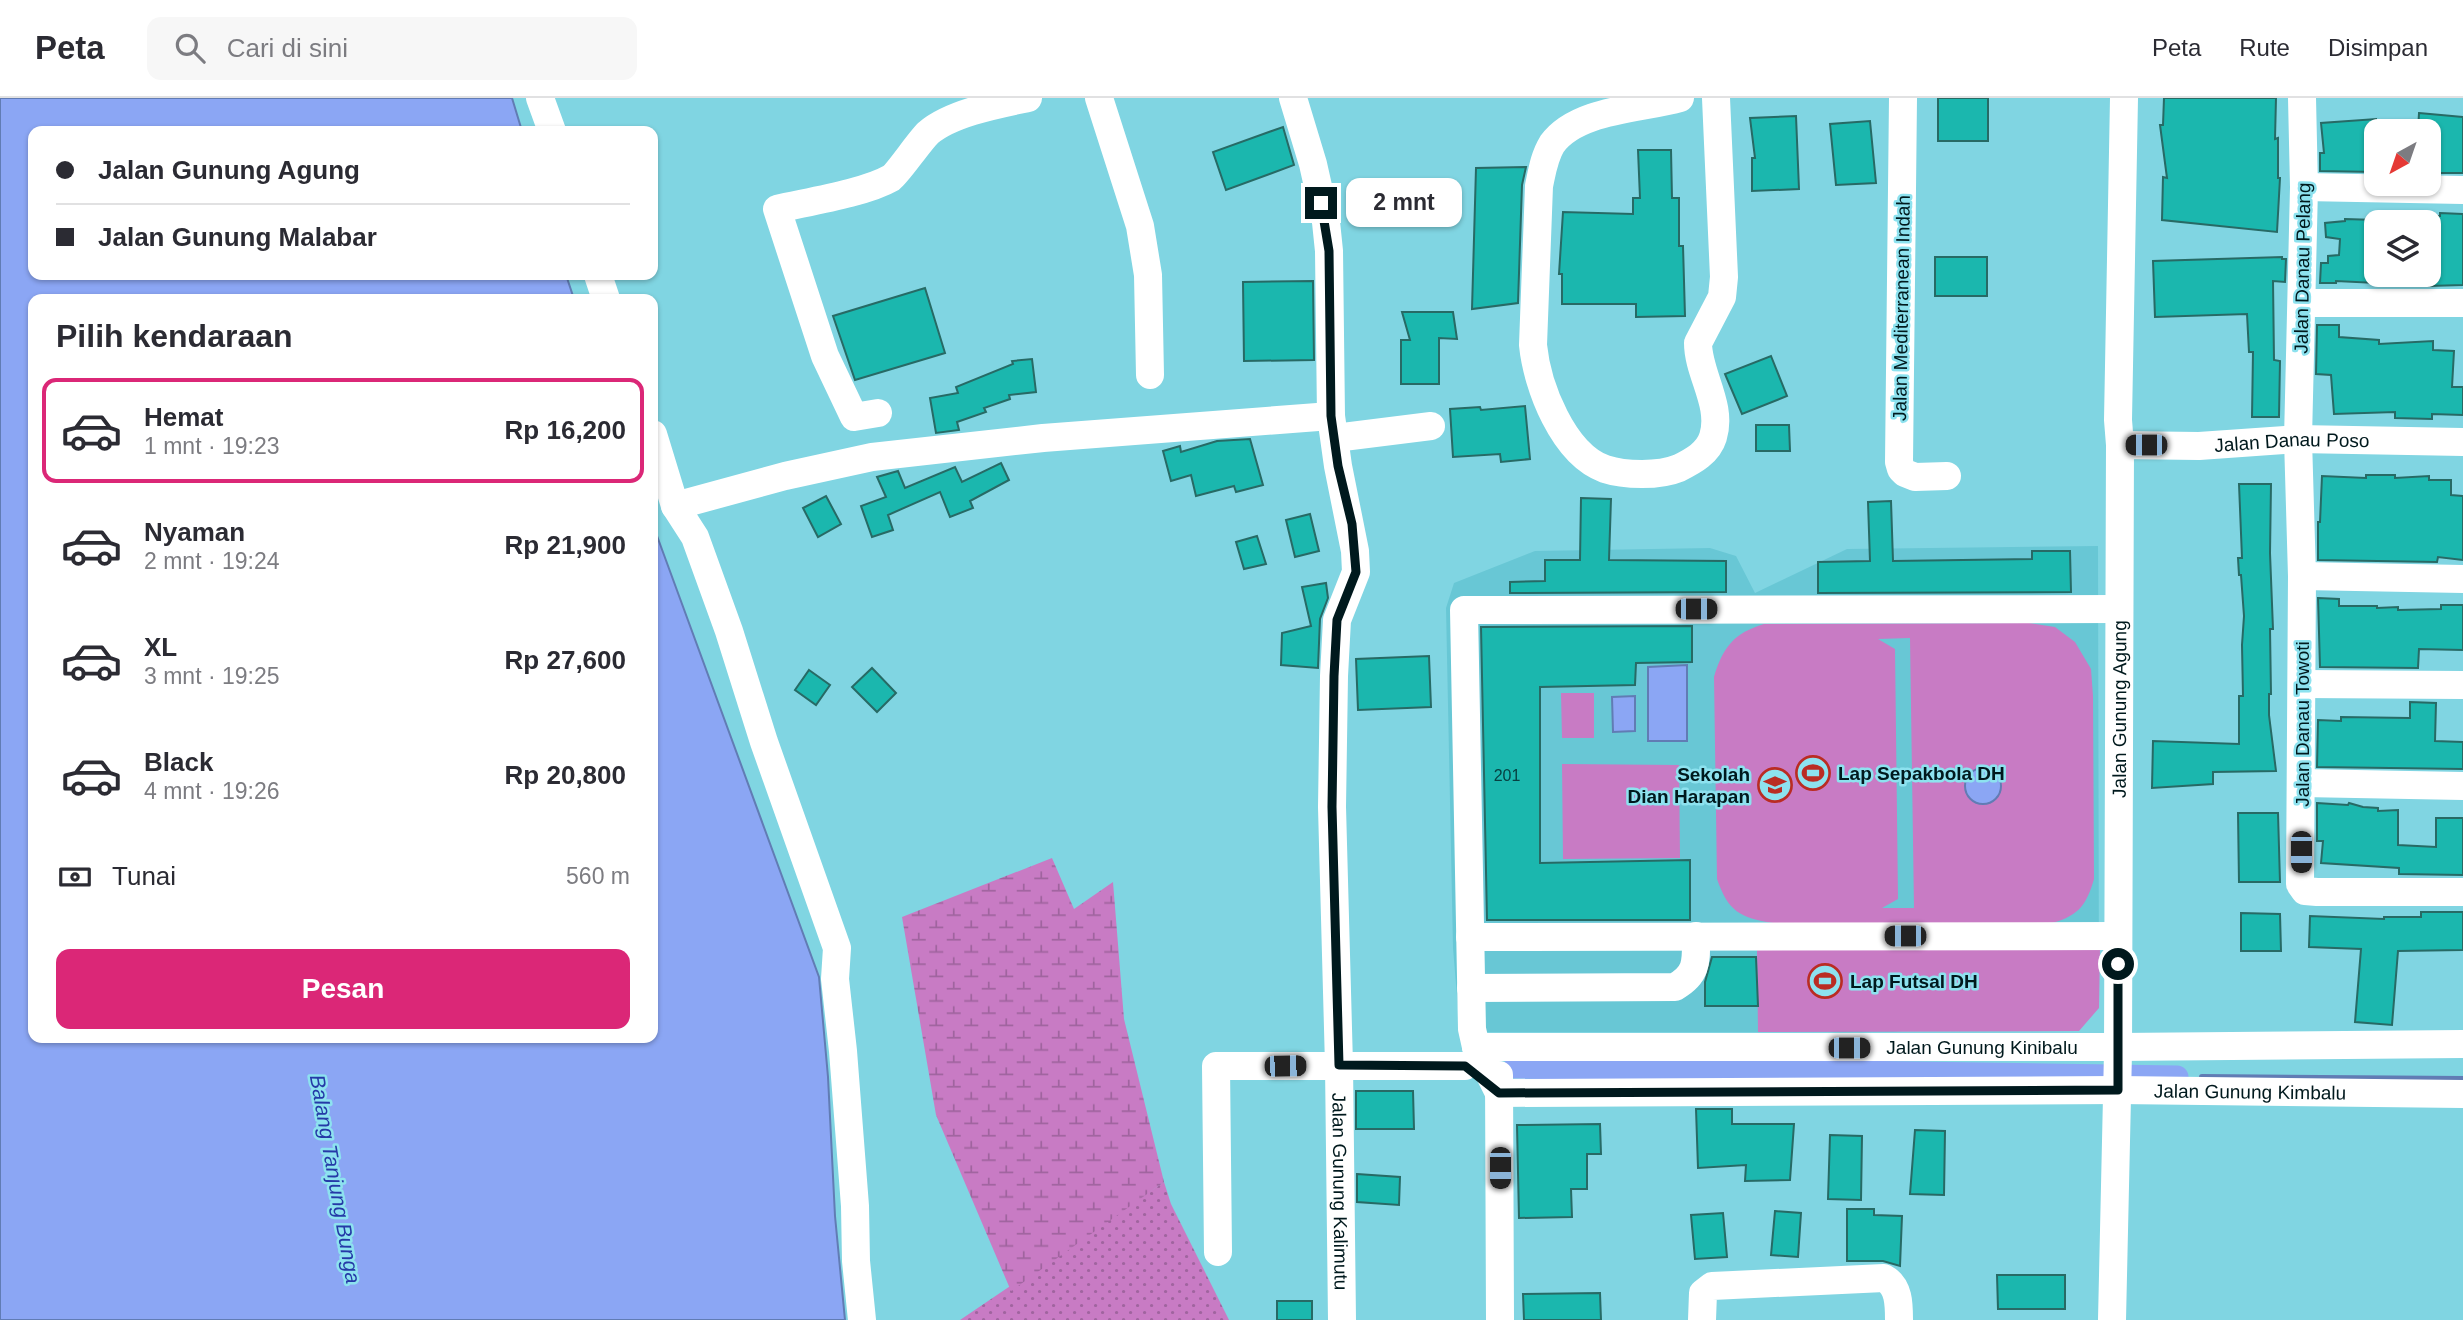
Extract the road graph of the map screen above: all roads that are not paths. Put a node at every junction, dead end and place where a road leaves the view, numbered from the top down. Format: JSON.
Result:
{"nodes":[{"id":1,"x":540,"y":98,"type":"edge"},
{"id":2,"x":1028,"y":98,"type":"edge"},
{"id":3,"x":1099,"y":98,"type":"edge"},
{"id":4,"x":1293,"y":98,"type":"edge"},
{"id":5,"x":1680,"y":98,"type":"edge"},
{"id":6,"x":1716,"y":98,"type":"edge"},
{"id":7,"x":1903,"y":98,"type":"edge"},
{"id":8,"x":2124,"y":98,"type":"edge"},
{"id":9,"x":2302,"y":98,"type":"edge"},
{"id":10,"x":550,"y":126,"type":"edge"},
{"id":11,"x":2304,"y":187,"type":"junction"},
{"id":12,"x":2463,"y":190,"type":"edge"},
{"id":13,"x":2303,"y":303,"type":"junction"},
{"id":14,"x":2463,"y":303,"type":"edge"},
{"id":15,"x":1150,"y":375,"type":"dead end"},
{"id":16,"x":878,"y":413,"type":"dead end"},
{"id":17,"x":1431,"y":426,"type":"dead end"},
{"id":18,"x":1333,"y":427,"type":"junction"},
{"id":19,"x":2298,"y":439,"type":"junction"},
{"id":20,"x":2463,"y":442,"type":"edge"},
{"id":21,"x":2120,"y":445,"type":"junction"},
{"id":22,"x":658,"y":450,"type":"edge"},
{"id":23,"x":1947,"y":476,"type":"dead end"},
{"id":24,"x":675,"y":506,"type":"junction"},
{"id":25,"x":2302,"y":576,"type":"junction"},
{"id":26,"x":2463,"y":579,"type":"edge"},
{"id":27,"x":2119,"y":609,"type":"junction"},
{"id":28,"x":2302,"y":684,"type":"junction"},
{"id":29,"x":2463,"y":685,"type":"edge"},
{"id":30,"x":2302,"y":783,"type":"junction"},
{"id":31,"x":2463,"y":786,"type":"edge"},
{"id":32,"x":2463,"y":892,"type":"edge"},
{"id":33,"x":1696,"y":936,"type":"junction"},
{"id":34,"x":2119,"y":936,"type":"junction"},
{"id":35,"x":1470,"y":937,"type":"junction"},
{"id":36,"x":1471,"y":988,"type":"junction"},
{"id":37,"x":2463,"y":1044,"type":"edge"},
{"id":38,"x":2118,"y":1050,"type":"junction"},
{"id":39,"x":1480,"y":1054,"type":"junction"},
{"id":40,"x":1339,"y":1065,"type":"junction"},
{"id":41,"x":2118,"y":1087,"type":"junction"},
{"id":42,"x":1499,"y":1093,"type":"junction"},
{"id":43,"x":2463,"y":1094,"type":"edge"},
{"id":44,"x":1218,"y":1252,"type":"dead end"},
{"id":45,"x":862,"y":1320,"type":"edge"},
{"id":46,"x":1342,"y":1320,"type":"edge"},
{"id":47,"x":1500,"y":1320,"type":"edge"},
{"id":48,"x":1702,"y":1320,"type":"edge"},
{"id":49,"x":1899,"y":1320,"type":"edge"},
{"id":50,"x":2112,"y":1320,"type":"edge"}],
"edges":[{"from":1,"to":10,"type":"street"},
{"from":2,"to":16,"type":"street"},
{"from":3,"to":15,"type":"street"},
{"from":4,"to":18,"type":"street","name":"Jalan Gunung Kalimutu"},
{"from":5,"to":6,"type":"street"},
{"from":7,"to":23,"type":"street","name":"Jalan Mediterranean Indah"},
{"from":8,"to":21,"type":"street","name":"Jalan Gunung Agung"},
{"from":9,"to":11,"type":"street","name":"Jalan Danau Pelang"},
{"from":11,"to":12,"type":"street"},
{"from":11,"to":13,"type":"street","name":"Jalan Danau Pelang"},
{"from":13,"to":14,"type":"street"},
{"from":13,"to":19,"type":"street","name":"Jalan Danau Pelang"},
{"from":17,"to":18,"type":"street"},
{"from":18,"to":24,"type":"street"},
{"from":18,"to":40,"type":"street","name":"Jalan Gunung Kalimutu"},
{"from":19,"to":20,"type":"street","name":"Jalan Danau Poso"},
{"from":19,"to":21,"type":"street","name":"Jalan Danau Poso"},
{"from":19,"to":25,"type":"street","name":"Jalan Danau Towoti"},
{"from":21,"to":27,"type":"street","name":"Jalan Gunung Agung"},
{"from":22,"to":24,"type":"street"},
{"from":24,"to":45,"type":"street"},
{"from":25,"to":26,"type":"street"},
{"from":25,"to":28,"type":"street","name":"Jalan Danau Towoti"},
{"from":27,"to":34,"type":"street","name":"Jalan Gunung Agung"},
{"from":27,"to":35,"type":"street"},
{"from":28,"to":29,"type":"street"},
{"from":28,"to":30,"type":"street","name":"Jalan Danau Towoti"},
{"from":30,"to":31,"type":"street"},
{"from":30,"to":32,"type":"street","name":"Jalan Danau Towoti"},
{"from":33,"to":34,"type":"street"},
{"from":33,"to":35,"type":"street"},
{"from":33,"to":36,"type":"street"},
{"from":34,"to":38,"type":"street","name":"Jalan Gunung Agung"},
{"from":35,"to":36,"type":"street"},
{"from":36,"to":39,"type":"street"},
{"from":37,"to":38,"type":"street","name":"Jalan Gunung Kinibalu"},
{"from":38,"to":39,"type":"street","name":"Jalan Gunung Kinibalu"},
{"from":38,"to":41,"type":"street","name":"Jalan Gunung Agung"},
{"from":39,"to":40,"type":"street","name":"Jalan Gunung Kinibalu"},
{"from":39,"to":42,"type":"street"},
{"from":40,"to":44,"type":"street","name":"Jalan Gunung Kinibalu"},
{"from":40,"to":46,"type":"street","name":"Jalan Gunung Kalimutu"},
{"from":41,"to":42,"type":"street","name":"Jalan Gunung Kimbalu"},
{"from":41,"to":43,"type":"street","name":"Jalan Gunung Kimbalu"},
{"from":41,"to":50,"type":"street","name":"Jalan Gunung Agung"},
{"from":42,"to":47,"type":"street"},
{"from":48,"to":49,"type":"street"}]}
